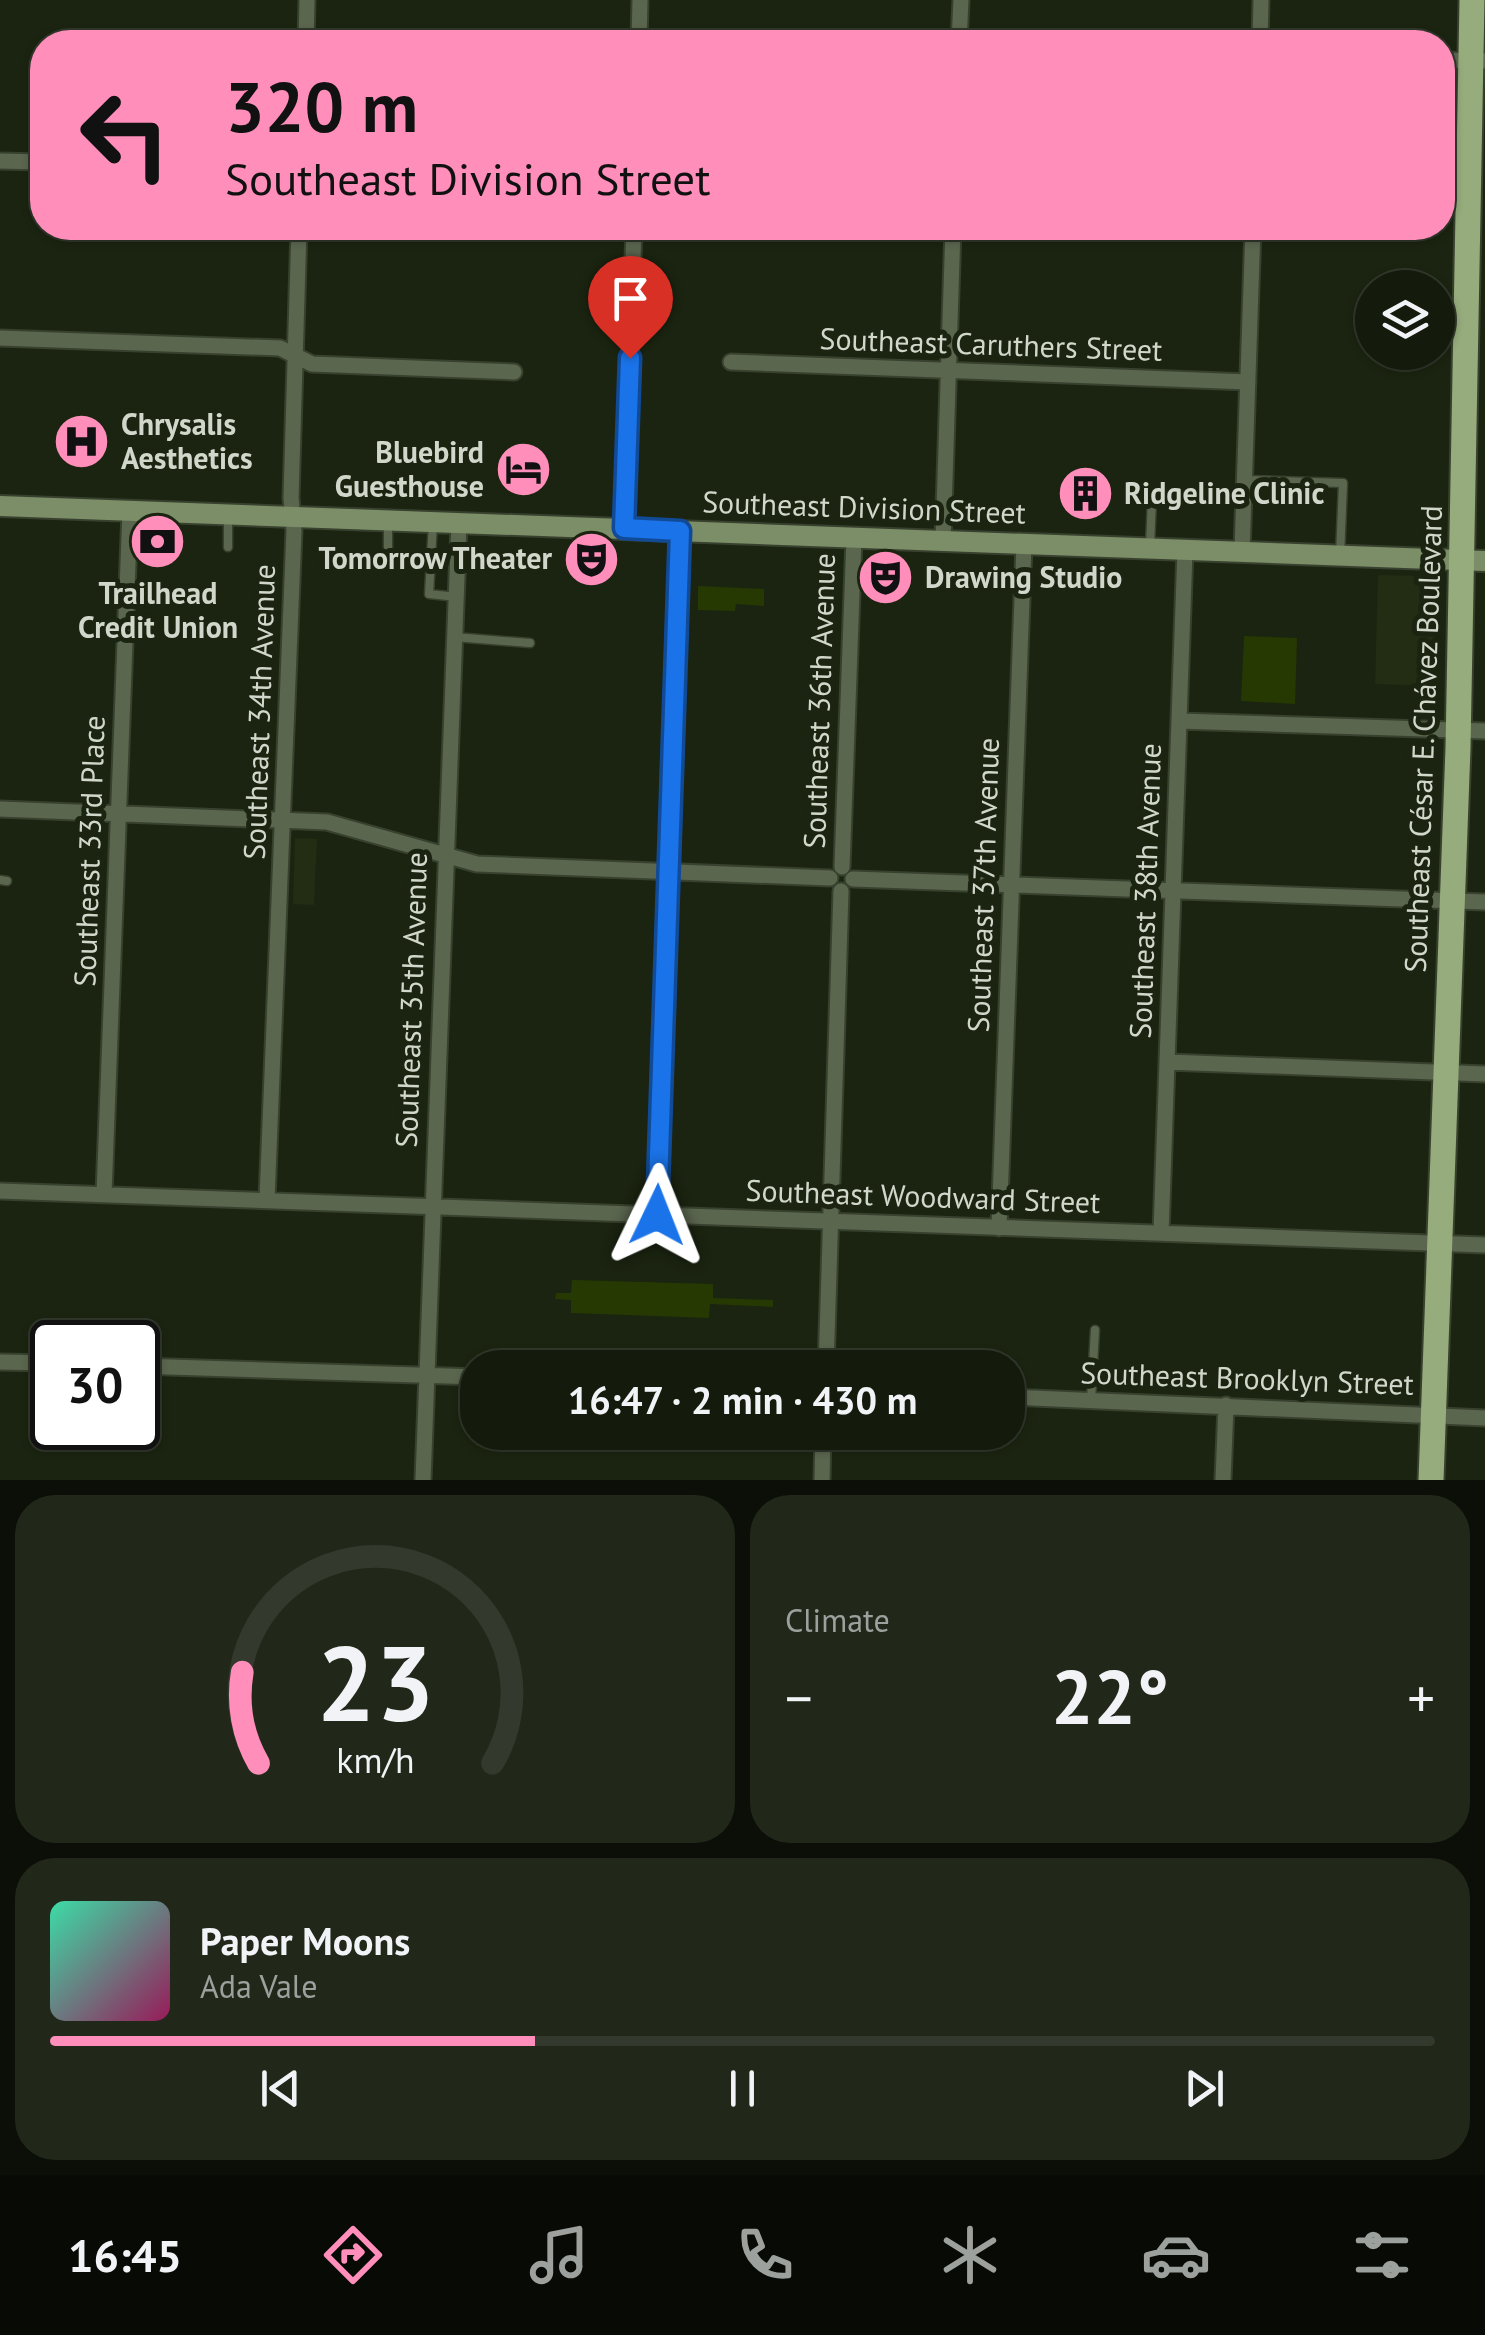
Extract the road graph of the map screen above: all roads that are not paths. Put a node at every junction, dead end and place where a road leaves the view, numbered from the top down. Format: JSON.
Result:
{"nodes":[{"id":1,"x":307,"y":0,"type":"edge"},
{"id":2,"x":640,"y":0,"type":"edge"},
{"id":3,"x":961,"y":0,"type":"edge"},
{"id":4,"x":1261,"y":0,"type":"edge"},
{"id":5,"x":1472,"y":0,"type":"edge"},
{"id":6,"x":306,"y":30,"type":"edge"},
{"id":7,"x":639,"y":30,"type":"edge"},
{"id":8,"x":960,"y":30,"type":"edge"},
{"id":9,"x":1260,"y":30,"type":"edge"},
{"id":10,"x":1478,"y":61,"type":"edge"},
{"id":11,"x":0,"y":161,"type":"edge"},
{"id":12,"x":30,"y":162,"type":"edge"},
{"id":13,"x":1477,"y":226,"type":"edge"},
{"id":14,"x":300,"y":240,"type":"edge"},
{"id":15,"x":634,"y":240,"type":"edge"},
{"id":16,"x":953,"y":240,"type":"edge"},
{"id":17,"x":1253,"y":240,"type":"edge"},
{"id":18,"x":1476,"y":305,"type":"edge"},
{"id":19,"x":0,"y":338,"type":"edge"},
{"id":20,"x":295,"y":356,"type":"junction"},
{"id":21,"x":731,"y":362,"type":"dead end"},
{"id":22,"x":949,"y":371,"type":"junction"},
{"id":23,"x":514,"y":372,"type":"dead end"},
{"id":24,"x":1248,"y":382,"type":"junction"},
{"id":25,"x":1475,"y":391,"type":"edge"},
{"id":26,"x":1244,"y":480,"type":"junction"},
{"id":27,"x":1152,"y":500,"type":"dead end"},
{"id":28,"x":0,"y":506,"type":"edge"},
{"id":29,"x":130,"y":511,"type":"junction"},
{"id":30,"x":228,"y":514,"type":"junction"},
{"id":31,"x":292,"y":517,"type":"junction"},
{"id":32,"x":388,"y":520,"type":"junction"},
{"id":33,"x":433,"y":522,"type":"junction"},
{"id":34,"x":459,"y":523,"type":"junction"},
{"id":35,"x":624,"y":528,"type":"junction"},
{"id":36,"x":680,"y":531,"type":"junction"},
{"id":37,"x":854,"y":538,"type":"junction"},
{"id":38,"x":943,"y":541,"type":"junction"},
{"id":39,"x":1024,"y":544,"type":"junction"},
{"id":40,"x":228,"y":547,"type":"dead end"},
{"id":41,"x":1150,"y":548,"type":"junction"},
{"id":42,"x":1185,"y":550,"type":"junction"},
{"id":43,"x":388,"y":552,"type":"dead end"},
{"id":44,"x":1242,"y":552,"type":"junction"},
{"id":45,"x":1340,"y":556,"type":"junction"},
{"id":46,"x":1474,"y":560,"type":"edge"},
{"id":47,"x":458,"y":598,"type":"junction"},
{"id":48,"x":454,"y":637,"type":"junction"},
{"id":49,"x":530,"y":643,"type":"dead end"},
{"id":50,"x":1180,"y":722,"type":"junction"},
{"id":51,"x":1458,"y":730,"type":"junction"},
{"id":52,"x":1485,"y":731,"type":"edge"},
{"id":53,"x":0,"y":809,"type":"edge"},
{"id":54,"x":118,"y":813,"type":"junction"},
{"id":55,"x":283,"y":819,"type":"junction"},
{"id":56,"x":444,"y":858,"type":"junction"},
{"id":57,"x":670,"y":872,"type":"junction"},
{"id":58,"x":842,"y":879,"type":"junction"},
{"id":59,"x":1011,"y":885,"type":"junction"},
{"id":60,"x":1174,"y":890,"type":"junction"},
{"id":61,"x":1452,"y":900,"type":"junction"},
{"id":62,"x":1485,"y":902,"type":"edge"},
{"id":63,"x":1168,"y":1062,"type":"junction"},
{"id":64,"x":1445,"y":1072,"type":"junction"},
{"id":65,"x":1485,"y":1074,"type":"edge"},
{"id":66,"x":0,"y":1191,"type":"edge"},
{"id":67,"x":104,"y":1194,"type":"junction"},
{"id":68,"x":267,"y":1199,"type":"junction"},
{"id":69,"x":432,"y":1204,"type":"junction"},
{"id":70,"x":657,"y":1215,"type":"junction"},
{"id":71,"x":829,"y":1222,"type":"junction"},
{"id":72,"x":999,"y":1228,"type":"junction"},
{"id":73,"x":1161,"y":1234,"type":"junction"},
{"id":74,"x":1440,"y":1244,"type":"junction"},
{"id":75,"x":1485,"y":1245,"type":"edge"},
{"id":76,"x":1096,"y":1330,"type":"dead end"},
{"id":77,"x":826,"y":1350,"type":"edge"},
{"id":78,"x":0,"y":1362,"type":"edge"},
{"id":79,"x":30,"y":1363,"type":"edge"},
{"id":80,"x":160,"y":1367,"type":"edge"},
{"id":81,"x":426,"y":1376,"type":"junction"},
{"id":82,"x":460,"y":1377,"type":"edge"},
{"id":83,"x":1025,"y":1398,"type":"edge"},
{"id":84,"x":1091,"y":1400,"type":"junction"},
{"id":85,"x":1226,"y":1405,"type":"junction"},
{"id":86,"x":1433,"y":1414,"type":"junction"},
{"id":87,"x":1485,"y":1418,"type":"edge"},
{"id":88,"x":823,"y":1450,"type":"edge"},
{"id":89,"x":423,"y":1480,"type":"edge"},
{"id":90,"x":822,"y":1480,"type":"edge"},
{"id":91,"x":1224,"y":1480,"type":"edge"},
{"id":92,"x":1431,"y":1480,"type":"edge"}],
"edges":[{"from":1,"to":6,"type":"street"},
{"from":2,"to":7,"type":"street"},
{"from":3,"to":8,"type":"street"},
{"from":4,"to":9,"type":"street"},
{"from":5,"to":10,"type":"main road","name":"Southeast César E. Chávez Boulevard"},
{"from":10,"to":13,"type":"main road","name":"Southeast César E. Chávez Boulevard"},
{"from":11,"to":12,"type":"street"},
{"from":13,"to":18,"type":"main road","name":"Southeast César E. Chávez Boulevard"},
{"from":14,"to":20,"type":"street","name":"Southeast 34th Avenue"},
{"from":15,"to":35,"type":"street"},
{"from":16,"to":22,"type":"street"},
{"from":17,"to":24,"type":"street"},
{"from":18,"to":25,"type":"main road","name":"Southeast César E. Chávez Boulevard"},
{"from":19,"to":20,"type":"street"},
{"from":20,"to":23,"type":"street"},
{"from":20,"to":31,"type":"street","name":"Southeast 34th Avenue"},
{"from":21,"to":22,"type":"street","name":"Southeast Caruthers Street"},
{"from":22,"to":24,"type":"street","name":"Southeast Caruthers Street"},
{"from":22,"to":38,"type":"street"},
{"from":24,"to":26,"type":"street"},
{"from":25,"to":46,"type":"main road","name":"Southeast César E. Chávez Boulevard"},
{"from":26,"to":44,"type":"street"},
{"from":26,"to":45,"type":"lane"},
{"from":27,"to":41,"type":"lane"},
{"from":28,"to":29,"type":"main road","name":"Southeast Division Street"},
{"from":29,"to":30,"type":"main road","name":"Southeast Division Street"},
{"from":29,"to":54,"type":"street","name":"Southeast 33rd Place"},
{"from":30,"to":31,"type":"main road","name":"Southeast Division Street"},
{"from":30,"to":40,"type":"lane"},
{"from":31,"to":32,"type":"main road","name":"Southeast Division Street"},
{"from":31,"to":55,"type":"street","name":"Southeast 34th Avenue"},
{"from":32,"to":33,"type":"main road","name":"Southeast Division Street"},
{"from":32,"to":43,"type":"lane"},
{"from":33,"to":34,"type":"main road","name":"Southeast Division Street"},
{"from":33,"to":47,"type":"lane"},
{"from":34,"to":35,"type":"main road","name":"Southeast Division Street"},
{"from":34,"to":47,"type":"street","name":"Southeast 35th Avenue"},
{"from":35,"to":36,"type":"main road","name":"Southeast Division Street"},
{"from":36,"to":37,"type":"main road","name":"Southeast Division Street"},
{"from":36,"to":57,"type":"street"},
{"from":37,"to":38,"type":"main road","name":"Southeast Division Street"},
{"from":37,"to":58,"type":"street","name":"Southeast 36th Avenue"},
{"from":38,"to":39,"type":"main road","name":"Southeast Division Street"},
{"from":39,"to":41,"type":"main road","name":"Southeast Division Street"},
{"from":39,"to":59,"type":"street","name":"Southeast 37th Avenue"},
{"from":41,"to":42,"type":"main road","name":"Southeast Division Street"},
{"from":42,"to":44,"type":"main road","name":"Southeast Division Street"},
{"from":42,"to":50,"type":"street","name":"Southeast 38th Avenue"},
{"from":44,"to":45,"type":"main road","name":"Southeast Division Street"},
{"from":45,"to":46,"type":"main road","name":"Southeast Division Street"},
{"from":46,"to":51,"type":"main road","name":"Southeast César E. Chávez Boulevard"},
{"from":47,"to":48,"type":"street","name":"Southeast 35th Avenue"},
{"from":48,"to":49,"type":"lane"},
{"from":48,"to":56,"type":"street","name":"Southeast 35th Avenue"},
{"from":50,"to":51,"type":"street"},
{"from":50,"to":60,"type":"street","name":"Southeast 38th Avenue"},
{"from":51,"to":52,"type":"street"},
{"from":51,"to":61,"type":"main road","name":"Southeast César E. Chávez Boulevard"},
{"from":53,"to":54,"type":"street"},
{"from":54,"to":55,"type":"street"},
{"from":54,"to":67,"type":"street","name":"Southeast 33rd Place"},
{"from":55,"to":56,"type":"street"},
{"from":55,"to":68,"type":"street","name":"Southeast 34th Avenue"},
{"from":56,"to":57,"type":"street"},
{"from":56,"to":69,"type":"street","name":"Southeast 35th Avenue"},
{"from":57,"to":58,"type":"street"},
{"from":57,"to":70,"type":"street"},
{"from":58,"to":59,"type":"street"},
{"from":58,"to":71,"type":"street","name":"Southeast 36th Avenue"},
{"from":59,"to":60,"type":"street"},
{"from":59,"to":72,"type":"street","name":"Southeast 37th Avenue"},
{"from":60,"to":61,"type":"street"},
{"from":60,"to":63,"type":"street","name":"Southeast 38th Avenue"},
{"from":61,"to":62,"type":"street"},
{"from":61,"to":64,"type":"main road","name":"Southeast César E. Chávez Boulevard"},
{"from":63,"to":64,"type":"street"},
{"from":63,"to":73,"type":"street","name":"Southeast 38th Avenue"},
{"from":64,"to":65,"type":"street"},
{"from":64,"to":74,"type":"main road","name":"Southeast César E. Chávez Boulevard"},
{"from":66,"to":67,"type":"street","name":"Southeast Woodward Street"},
{"from":67,"to":68,"type":"street","name":"Southeast Woodward Street"},
{"from":68,"to":69,"type":"street","name":"Southeast Woodward Street"},
{"from":69,"to":70,"type":"street","name":"Southeast Woodward Street"},
{"from":69,"to":81,"type":"street","name":"Southeast 35th Avenue"},
{"from":70,"to":71,"type":"street","name":"Southeast Woodward Street"},
{"from":71,"to":72,"type":"street","name":"Southeast Woodward Street"},
{"from":71,"to":77,"type":"street","name":"Southeast 36th Avenue"},
{"from":72,"to":73,"type":"street","name":"Southeast Woodward Street"},
{"from":73,"to":74,"type":"street","name":"Southeast Woodward Street"},
{"from":74,"to":75,"type":"street","name":"Southeast Woodward Street"},
{"from":74,"to":86,"type":"main road","name":"Southeast César E. Chávez Boulevard"},
{"from":76,"to":84,"type":"lane"},
{"from":78,"to":79,"type":"street"},
{"from":80,"to":81,"type":"street"},
{"from":81,"to":82,"type":"street"},
{"from":81,"to":89,"type":"street","name":"Southeast 35th Avenue"},
{"from":83,"to":84,"type":"street","name":"Southeast Brooklyn Street"},
{"from":84,"to":85,"type":"street","name":"Southeast Brooklyn Street"},
{"from":85,"to":86,"type":"street","name":"Southeast Brooklyn Street"},
{"from":85,"to":91,"type":"street"},
{"from":86,"to":87,"type":"street","name":"Southeast Brooklyn Street"},
{"from":86,"to":92,"type":"main road","name":"Southeast César E. Chávez Boulevard"},
{"from":88,"to":90,"type":"street"}]}
